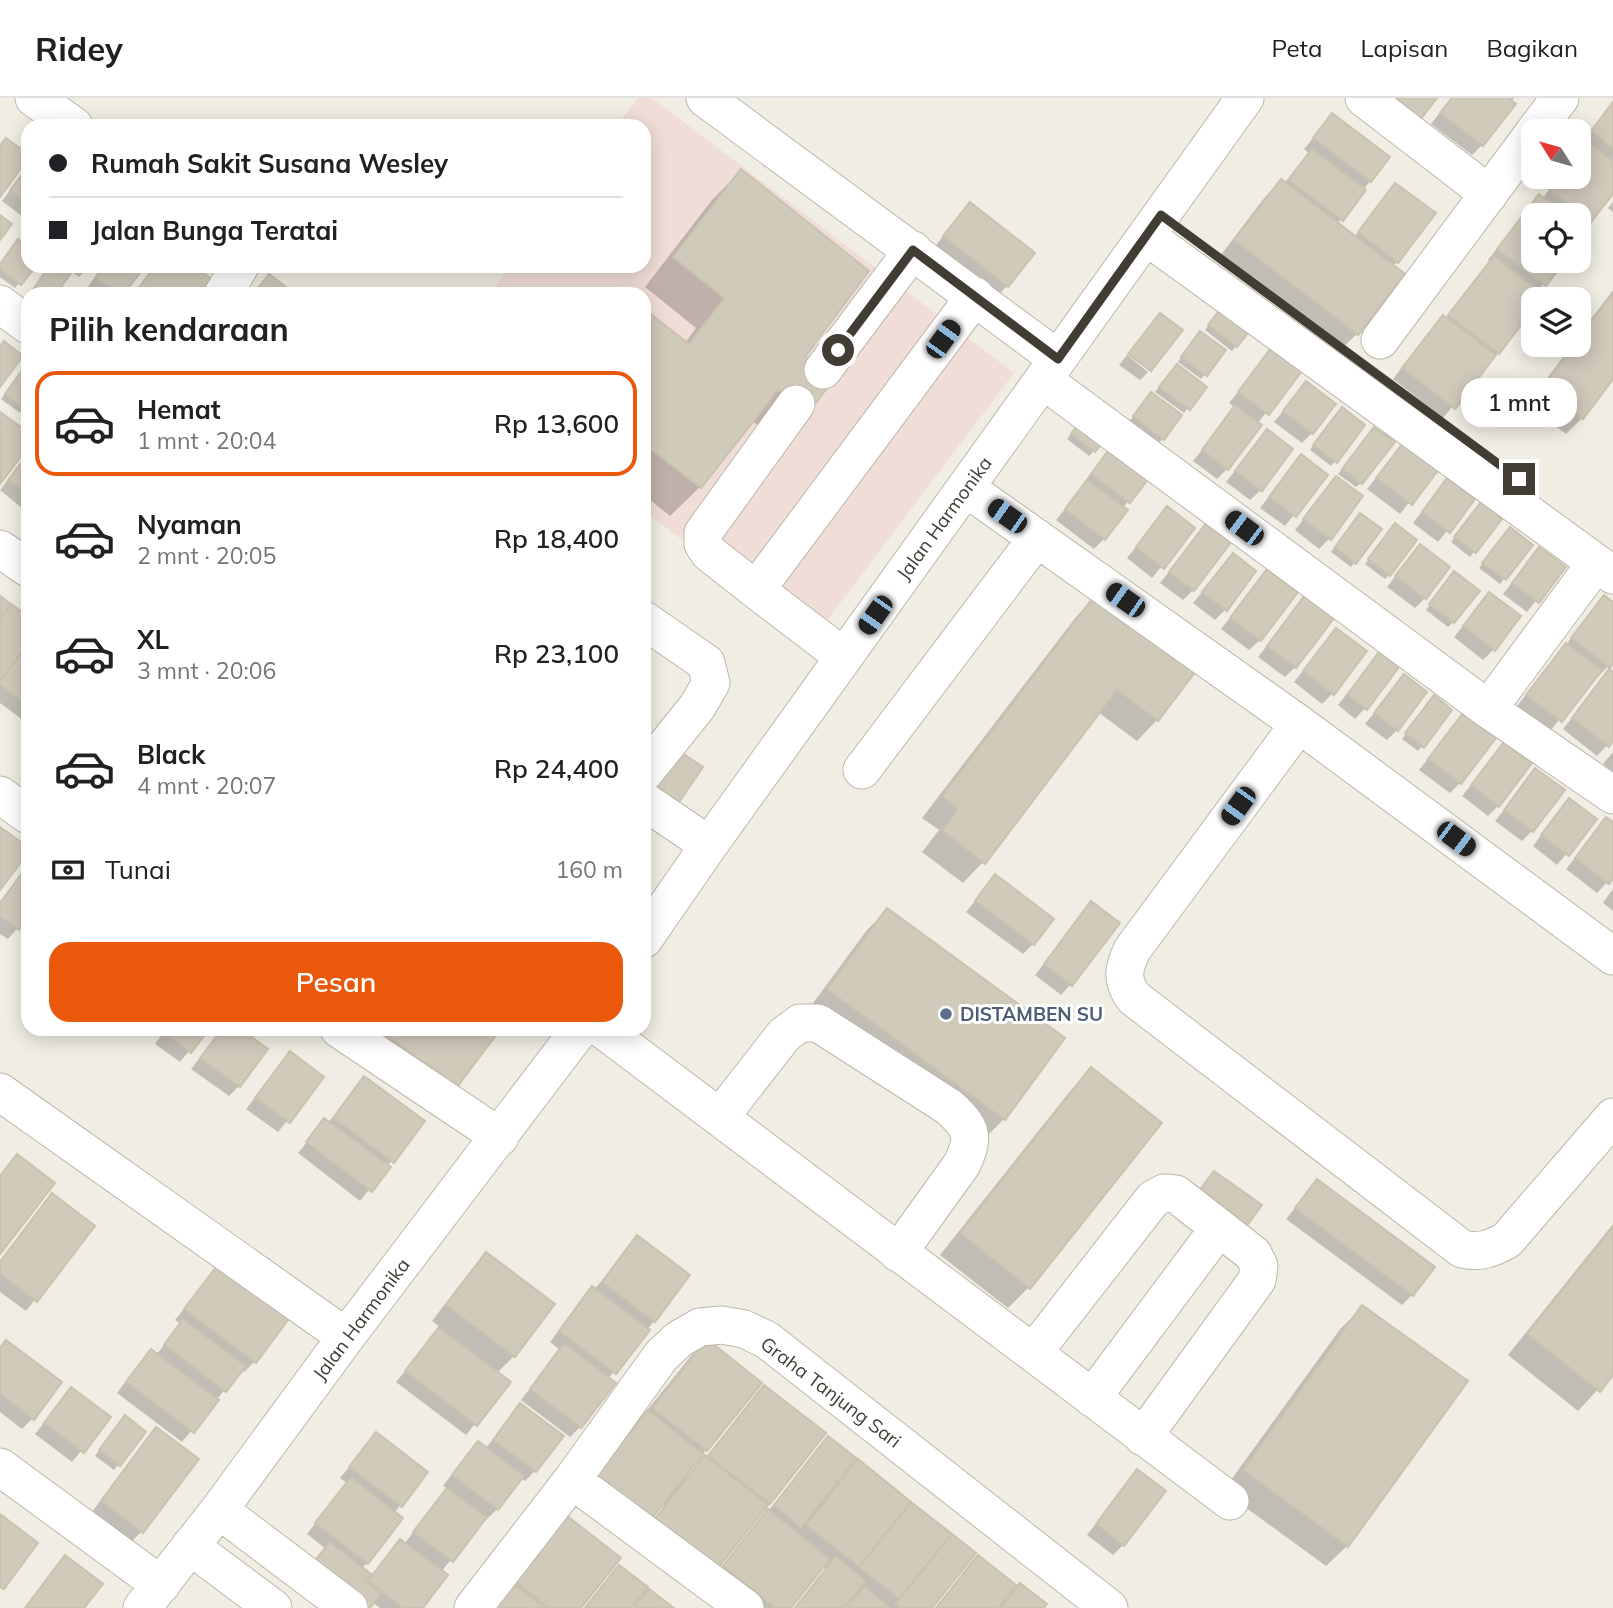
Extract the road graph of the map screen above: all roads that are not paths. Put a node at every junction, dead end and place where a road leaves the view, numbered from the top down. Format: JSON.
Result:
{"nodes":[{"id":1,"x":34,"y":98,"type":"edge"},
{"id":2,"x":705,"y":98,"type":"edge"},
{"id":3,"x":1245,"y":98,"type":"edge"},
{"id":4,"x":1364,"y":98,"type":"edge"},
{"id":5,"x":1560,"y":98,"type":"edge"},
{"id":6,"x":64,"y":119,"type":"edge"},
{"id":7,"x":1544,"y":119,"type":"edge"},
{"id":8,"x":1521,"y":151,"type":"edge"},
{"id":9,"x":1489,"y":194,"type":"junction"},
{"id":10,"x":1154,"y":226,"type":"junction"},
{"id":11,"x":913,"y":250,"type":"junction"},
{"id":12,"x":975,"y":296,"type":"junction"},
{"id":13,"x":0,"y":304,"type":"edge"},
{"id":14,"x":21,"y":319,"type":"edge"},
{"id":15,"x":1380,"y":340,"type":"dead end"},
{"id":16,"x":1050,"y":369,"type":"junction"},
{"id":17,"x":823,"y":370,"type":"dead end"},
{"id":18,"x":796,"y":404,"type":"dead end"},
{"id":19,"x":965,"y":488,"type":"junction"},
{"id":20,"x":1037,"y":538,"type":"junction"},
{"id":21,"x":1607,"y":562,"type":"edge"},
{"id":22,"x":756,"y":590,"type":"junction"},
{"id":23,"x":651,"y":630,"type":"edge"},
{"id":24,"x":844,"y":657,"type":"junction"},
{"id":25,"x":1488,"y":709,"type":"junction"},
{"id":26,"x":1299,"y":723,"type":"junction"},
{"id":27,"x":651,"y":764,"type":"edge"},
{"id":28,"x":862,"y":770,"type":"dead end"},
{"id":29,"x":0,"y":794,"type":"edge"},
{"id":30,"x":1613,"y":795,"type":"edge"},
{"id":31,"x":651,"y":806,"type":"edge"},
{"id":32,"x":21,"y":810,"type":"edge"},
{"id":33,"x":709,"y":845,"type":"junction"},
{"id":34,"x":651,"y":929,"type":"edge"},
{"id":35,"x":1613,"y":956,"type":"edge"},
{"id":36,"x":349,"y":1036,"type":"edge"},
{"id":37,"x":575,"y":1036,"type":"edge"},
{"id":38,"x":611,"y":1036,"type":"edge"},
{"id":39,"x":0,"y":1092,"type":"edge"},
{"id":40,"x":1613,"y":1116,"type":"edge"},
{"id":41,"x":720,"y":1117,"type":"junction"},
{"id":42,"x":499,"y":1137,"type":"junction"},
{"id":43,"x":1219,"y":1228,"type":"junction"},
{"id":44,"x":898,"y":1252,"type":"junction"},
{"id":45,"x":346,"y":1337,"type":"junction"},
{"id":46,"x":1033,"y":1353,"type":"junction"},
{"id":47,"x":1093,"y":1398,"type":"junction"},
{"id":48,"x":1143,"y":1437,"type":"junction"},
{"id":49,"x":0,"y":1467,"type":"edge"},
{"id":50,"x":572,"y":1480,"type":"junction"},
{"id":51,"x":1230,"y":1501,"type":"dead end"},
{"id":52,"x":219,"y":1510,"type":"junction"},
{"id":53,"x":190,"y":1546,"type":"junction"},
{"id":54,"x":151,"y":1596,"type":"edge"},
{"id":55,"x":273,"y":1608,"type":"edge"},
{"id":56,"x":349,"y":1608,"type":"edge"},
{"id":57,"x":473,"y":1608,"type":"edge"},
{"id":58,"x":745,"y":1608,"type":"edge"},
{"id":59,"x":1109,"y":1608,"type":"edge"}],
"edges":[{"from":1,"to":6,"type":"street"},
{"from":2,"to":11,"type":"street"},
{"from":3,"to":10,"type":"street","name":"Jalan Harmonika"},
{"from":4,"to":9,"type":"street"},
{"from":5,"to":7,"type":"street"},
{"from":8,"to":9,"type":"street"},
{"from":9,"to":15,"type":"street"},
{"from":10,"to":16,"type":"street","name":"Jalan Harmonika"},
{"from":10,"to":21,"type":"street"},
{"from":11,"to":12,"type":"street"},
{"from":11,"to":17,"type":"street"},
{"from":12,"to":16,"type":"street"},
{"from":12,"to":22,"type":"street"},
{"from":13,"to":14,"type":"street"},
{"from":16,"to":19,"type":"street","name":"Jalan Harmonika"},
{"from":16,"to":25,"type":"street"},
{"from":18,"to":22,"type":"street"},
{"from":19,"to":20,"type":"street"},
{"from":19,"to":24,"type":"street","name":"Jalan Harmonika"},
{"from":20,"to":26,"type":"street"},
{"from":20,"to":28,"type":"street"},
{"from":21,"to":25,"type":"street"},
{"from":22,"to":24,"type":"street"},
{"from":23,"to":27,"type":"street"},
{"from":24,"to":33,"type":"street","name":"Jalan Harmonika"},
{"from":25,"to":30,"type":"street"},
{"from":26,"to":35,"type":"street"},
{"from":26,"to":40,"type":"street"},
{"from":29,"to":32,"type":"street"},
{"from":31,"to":33,"type":"street"},
{"from":33,"to":34,"type":"street","name":"Jalan Harmonika"},
{"from":36,"to":42,"type":"street"},
{"from":37,"to":42,"type":"street","name":"Jalan Harmonika"},
{"from":38,"to":41,"type":"street"},
{"from":39,"to":45,"type":"street"},
{"from":41,"to":44,"type":"street"},
{"from":41,"to":44,"type":"street"},
{"from":42,"to":45,"type":"street","name":"Jalan Harmonika"},
{"from":43,"to":46,"type":"street"},
{"from":43,"to":47,"type":"street"},
{"from":43,"to":48,"type":"street"},
{"from":44,"to":46,"type":"street"},
{"from":45,"to":52,"type":"street","name":"Jalan Harmonika"},
{"from":46,"to":47,"type":"street"},
{"from":47,"to":48,"type":"street"},
{"from":48,"to":51,"type":"street"},
{"from":49,"to":54,"type":"street"},
{"from":50,"to":57,"type":"street","name":"Graha Tanjung Sari"},
{"from":50,"to":58,"type":"street"},
{"from":50,"to":59,"type":"street","name":"Graha Tanjung Sari"},
{"from":52,"to":53,"type":"street","name":"Jalan Harmonika"},
{"from":52,"to":56,"type":"street"},
{"from":53,"to":54,"type":"street","name":"Jalan Harmonika"},
{"from":53,"to":55,"type":"street"}]}
